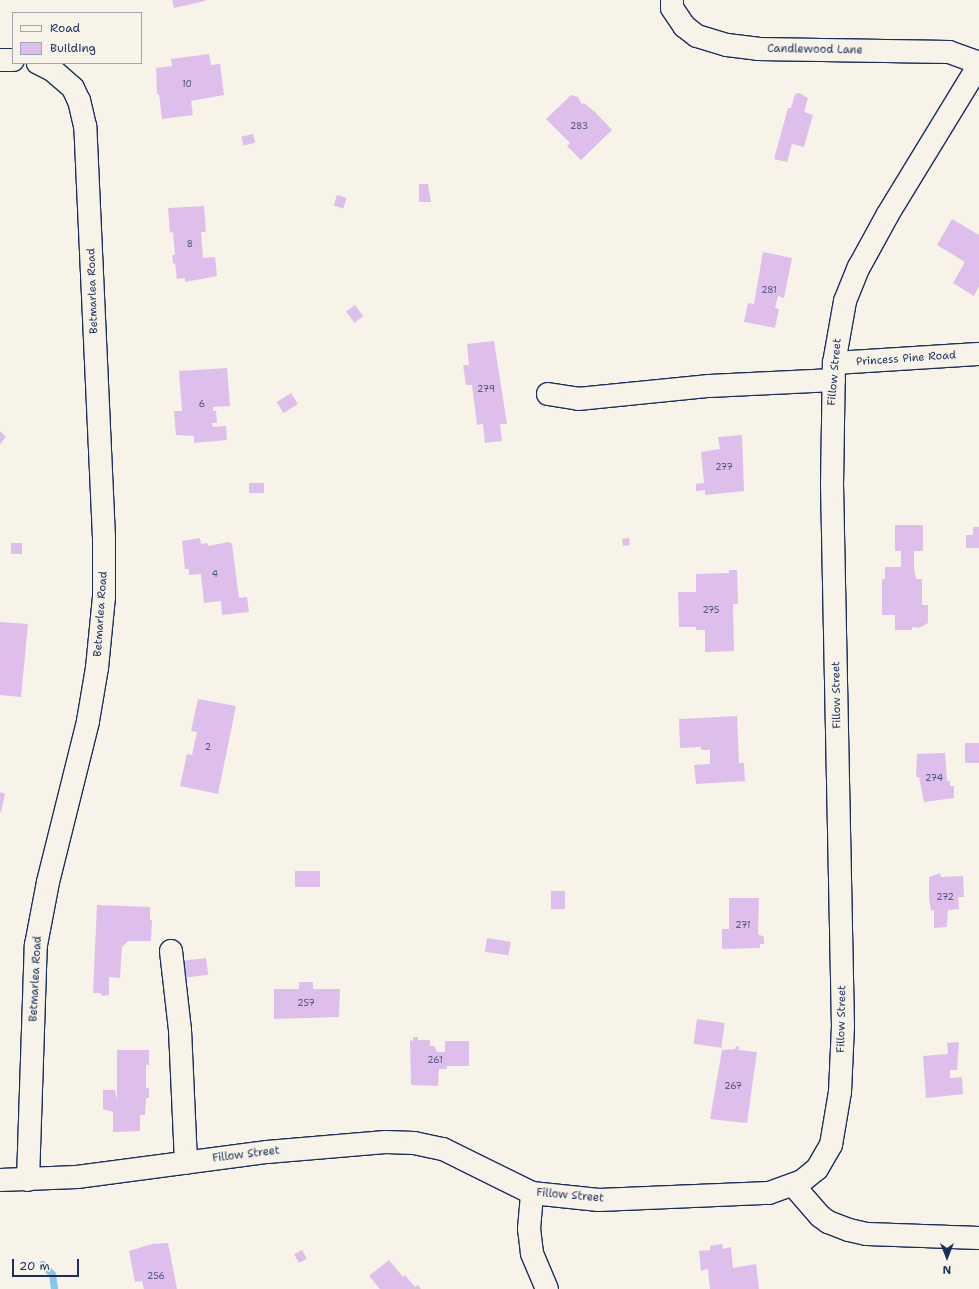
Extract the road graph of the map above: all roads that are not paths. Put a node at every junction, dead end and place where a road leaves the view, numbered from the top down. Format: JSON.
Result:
{"nodes":[{"id":1,"x":672,"y":0,"type":"edge"},
{"id":2,"x":0,"y":60,"type":"edge"},
{"id":3,"x":12,"y":60,"type":"edge"},
{"id":4,"x":40,"y":64,"type":"edge"},
{"id":5,"x":979,"y":64,"type":"edge"},
{"id":6,"x":979,"y":354,"type":"edge"},
{"id":7,"x":834,"y":372,"type":"junction"},
{"id":8,"x":548,"y":394,"type":"dead end"},
{"id":9,"x":171,"y":951,"type":"dead end"},
{"id":10,"x":186,"y":1163,"type":"junction"},
{"id":11,"x":0,"y":1180,"type":"edge"},
{"id":12,"x":28,"y":1180,"type":"junction"},
{"id":13,"x":793,"y":1185,"type":"junction"},
{"id":14,"x":532,"y":1193,"type":"junction"},
{"id":15,"x":979,"y":1238,"type":"edge"},
{"id":16,"x":547,"y":1289,"type":"edge"}],
"edges":[{"from":1,"to":5,"type":"street","name":"Candlewood Lane"},
{"from":2,"to":3,"type":"street"},
{"from":4,"to":12,"type":"street","name":"Betmarlea Road"},
{"from":5,"to":7,"type":"street","name":"Fillow Street"},
{"from":6,"to":7,"type":"street","name":"Princess Pine Road"},
{"from":7,"to":8,"type":"street","name":"Princess Pine Road"},
{"from":7,"to":13,"type":"street","name":"Fillow Street"},
{"from":9,"to":10,"type":"street"},
{"from":10,"to":12,"type":"street","name":"Fillow Street"},
{"from":10,"to":14,"type":"street","name":"Fillow Street"},
{"from":11,"to":12,"type":"street","name":"Fillow Street"},
{"from":13,"to":14,"type":"street","name":"Fillow Street"},
{"from":13,"to":15,"type":"street"},
{"from":14,"to":16,"type":"street"}]}
